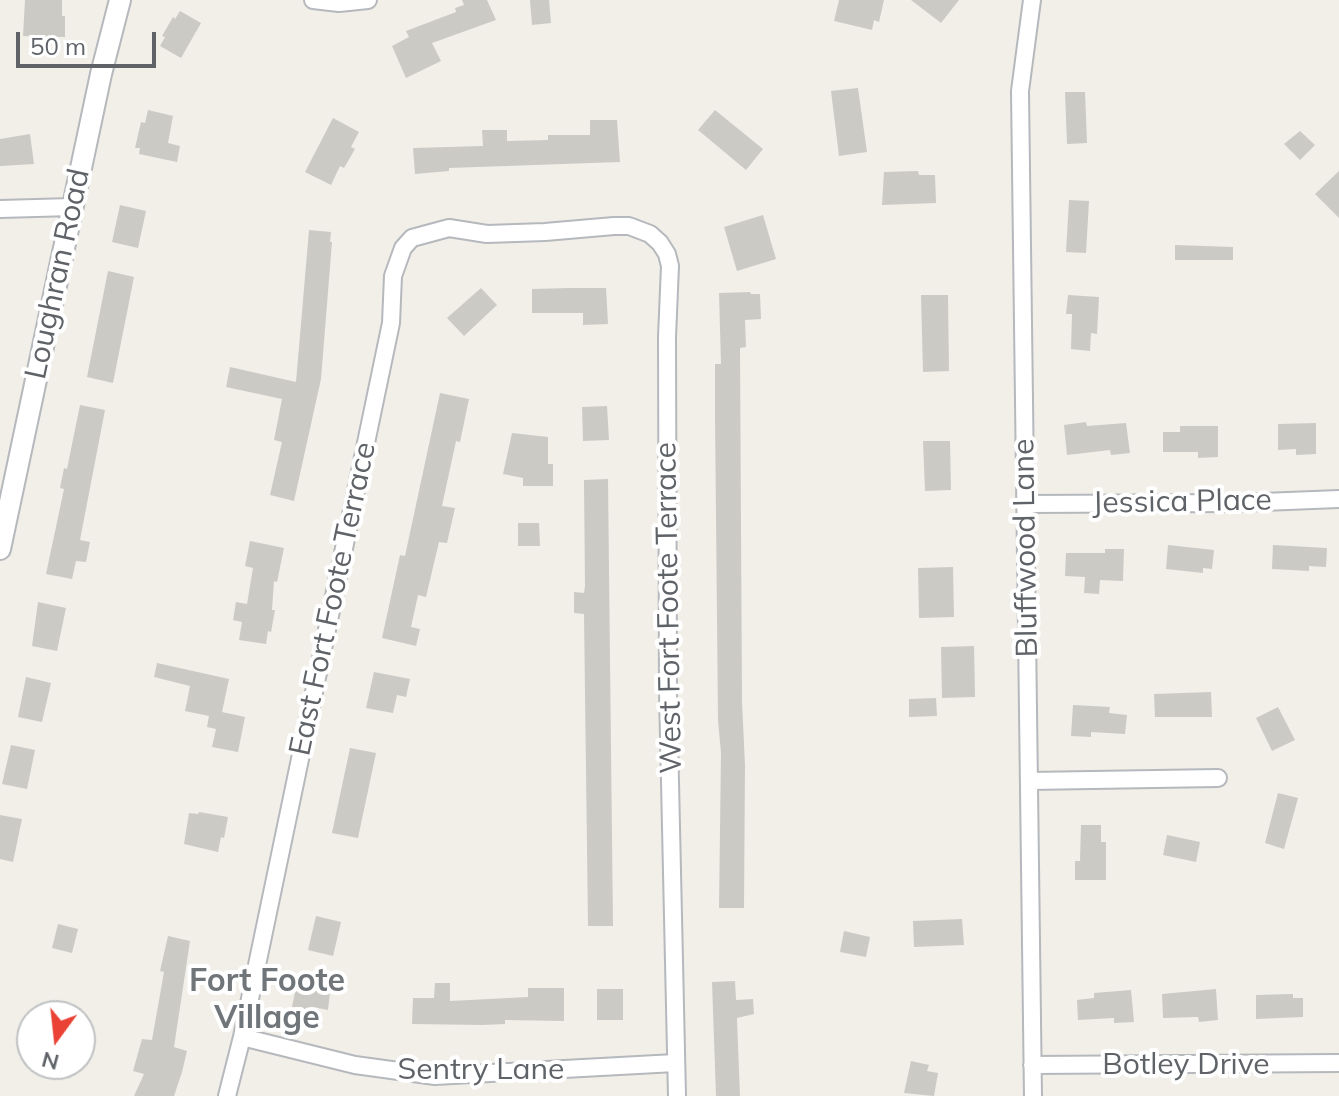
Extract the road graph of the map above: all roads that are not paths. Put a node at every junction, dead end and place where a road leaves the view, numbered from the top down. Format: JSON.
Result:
{"nodes":[{"id":1,"x":120,"y":0,"type":"edge"},
{"id":2,"x":313,"y":0,"type":"edge"},
{"id":3,"x":368,"y":0,"type":"edge"},
{"id":4,"x":1032,"y":0,"type":"edge"},
{"id":5,"x":72,"y":207,"type":"junction"},
{"id":6,"x":0,"y":209,"type":"edge"},
{"id":7,"x":545,"y":232,"type":"joint"},
{"id":8,"x":1339,"y":499,"type":"edge"},
{"id":9,"x":1026,"y":504,"type":"junction"},
{"id":10,"x":0,"y":549,"type":"edge"},
{"id":11,"x":1218,"y":778,"type":"dead end"},
{"id":12,"x":1029,"y":781,"type":"junction"},
{"id":13,"x":242,"y":1037,"type":"junction"},
{"id":14,"x":675,"y":1063,"type":"junction"},
{"id":15,"x":1339,"y":1063,"type":"edge"},
{"id":16,"x":1032,"y":1065,"type":"junction"},
{"id":17,"x":227,"y":1096,"type":"edge"},
{"id":18,"x":677,"y":1096,"type":"edge"},
{"id":19,"x":1033,"y":1096,"type":"edge"}],
"edges":[{"from":1,"to":5,"type":"street","name":"Loughran Road"},
{"from":2,"to":3,"type":"street"},
{"from":4,"to":9,"type":"street","name":"Bluffwood Lane"},
{"from":5,"to":6,"type":"street"},
{"from":5,"to":10,"type":"street","name":"Loughran Road"},
{"from":7,"to":13,"type":"street","name":"East Fort Foote Terrace"},
{"from":7,"to":14,"type":"street","name":"West Fort Foote Terrace"},
{"from":8,"to":9,"type":"street","name":"Jessica Place"},
{"from":9,"to":12,"type":"street","name":"Bluffwood Lane"},
{"from":11,"to":12,"type":"street"},
{"from":12,"to":16,"type":"street","name":"Bluffwood Lane"},
{"from":13,"to":14,"type":"street","name":"Sentry Lane"},
{"from":13,"to":17,"type":"street","name":"East Fort Foote Terrace"},
{"from":14,"to":18,"type":"street","name":"West Fort Foote Terrace"},
{"from":15,"to":16,"type":"street","name":"Botley Drive"},
{"from":16,"to":19,"type":"street","name":"Bluffwood Lane"}]}
